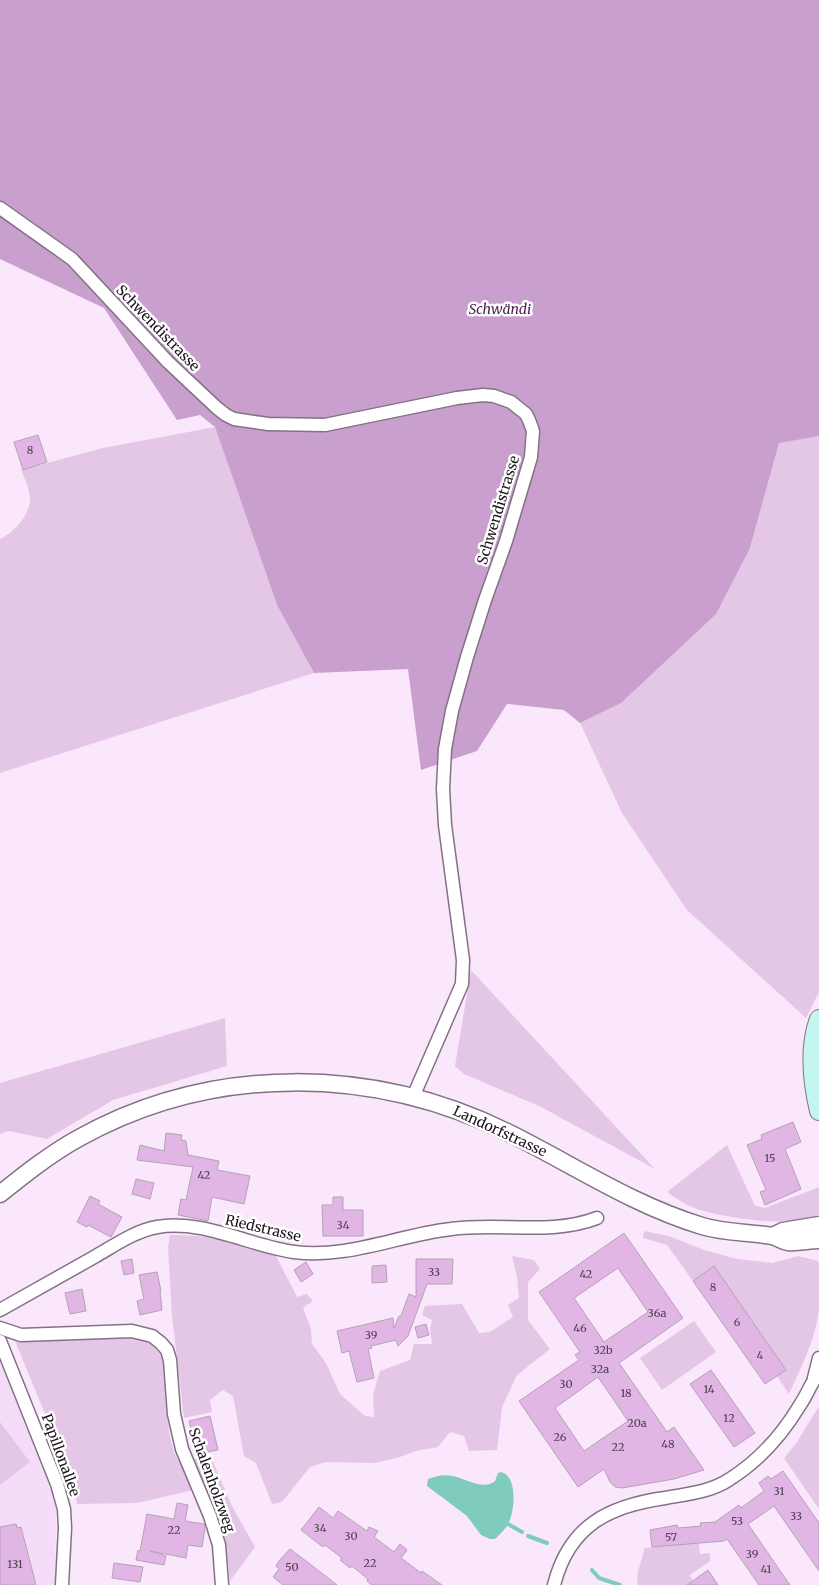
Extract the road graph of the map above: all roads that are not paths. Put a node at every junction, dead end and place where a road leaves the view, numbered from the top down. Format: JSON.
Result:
{"nodes":[{"id":1,"x":0,"y":208,"type":"edge"},
{"id":2,"x":819,"y":1019,"type":"edge"},
{"id":3,"x":413,"y":1096,"type":"junction"},
{"id":4,"x":819,"y":1110,"type":"edge"},
{"id":5,"x":0,"y":1194,"type":"edge"},
{"id":6,"x":597,"y":1218,"type":"dead end"},
{"id":7,"x":819,"y":1225,"type":"edge"},
{"id":8,"x":773,"y":1236,"type":"junction"},
{"id":9,"x":819,"y":1240,"type":"edge"},
{"id":10,"x":0,"y":1310,"type":"edge"},
{"id":11,"x":0,"y":1328,"type":"edge"},
{"id":12,"x":0,"y":1341,"type":"edge"},
{"id":13,"x":819,"y":1358,"type":"edge"},
{"id":14,"x":816,"y":1377,"type":"edge"},
{"id":15,"x":62,"y":1585,"type":"edge"},
{"id":16,"x":222,"y":1585,"type":"edge"},
{"id":17,"x":554,"y":1585,"type":"edge"}],
"edges":[{"from":1,"to":3,"type":"street","name":"Schwendistrasse"},
{"from":2,"to":4,"type":"main road"},
{"from":3,"to":5,"type":"street","name":"Landorfstrasse"},
{"from":3,"to":8,"type":"street","name":"Landorfstrasse"},
{"from":6,"to":10,"type":"street","name":"Riedstrasse"},
{"from":7,"to":8,"type":"street","name":"Landorfstrasse"},
{"from":8,"to":9,"type":"street","name":"Landorfstrasse"},
{"from":11,"to":16,"type":"street","name":"Schalenholzweg"},
{"from":12,"to":15,"type":"street","name":"Papillonallee"},
{"from":13,"to":14,"type":"street"},
{"from":14,"to":17,"type":"street"}]}
